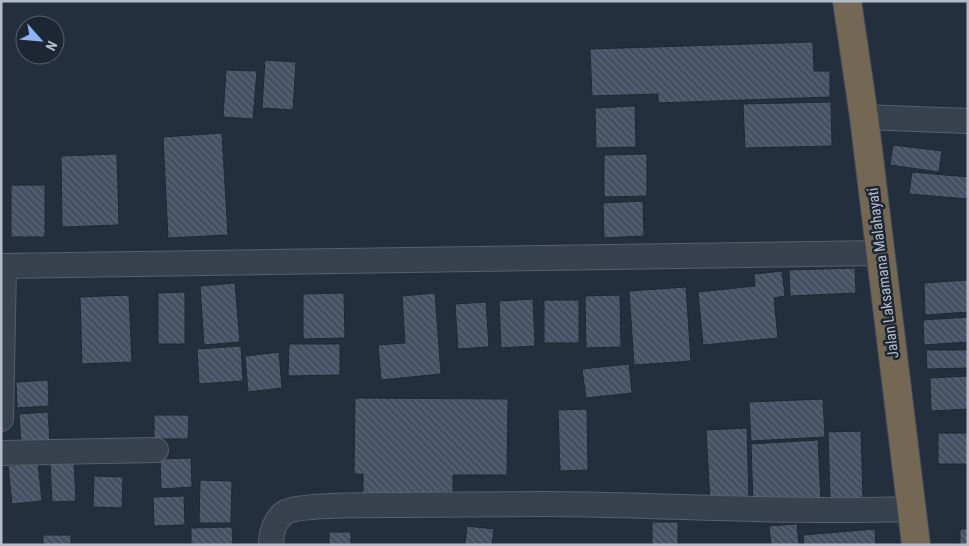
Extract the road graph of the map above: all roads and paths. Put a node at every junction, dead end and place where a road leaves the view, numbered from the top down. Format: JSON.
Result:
{"nodes":[{"id":1,"x":848,"y":1,"type":"edge"},
{"id":2,"x":864,"y":116,"type":"junction"},
{"id":3,"x":968,"y":121,"type":"edge"},
{"id":4,"x":880,"y":253,"type":"junction"},
{"id":5,"x":3,"y":266,"type":"edge"},
{"id":6,"x":1,"y":419,"type":"edge"},
{"id":7,"x":156,"y":450,"type":"dead end"},
{"id":8,"x":1,"y":453,"type":"edge"},
{"id":9,"x":912,"y":509,"type":"junction"},
{"id":10,"x":271,"y":545,"type":"edge"},
{"id":11,"x":916,"y":545,"type":"edge"}],
"edges":[{"from":1,"to":2,"type":"highway","name":"Jalan Laksamana Malahayati"},
{"from":2,"to":3,"type":"street"},
{"from":2,"to":4,"type":"highway","name":"Jalan Laksamana Malahayati"},
{"from":4,"to":5,"type":"street"},
{"from":4,"to":9,"type":"highway","name":"Jalan Laksamana Malahayati"},
{"from":5,"to":6,"type":"street"},
{"from":7,"to":8,"type":"street"},
{"from":9,"to":10,"type":"street"},
{"from":9,"to":11,"type":"highway","name":"Jalan Laksamana Malahayati"}]}
